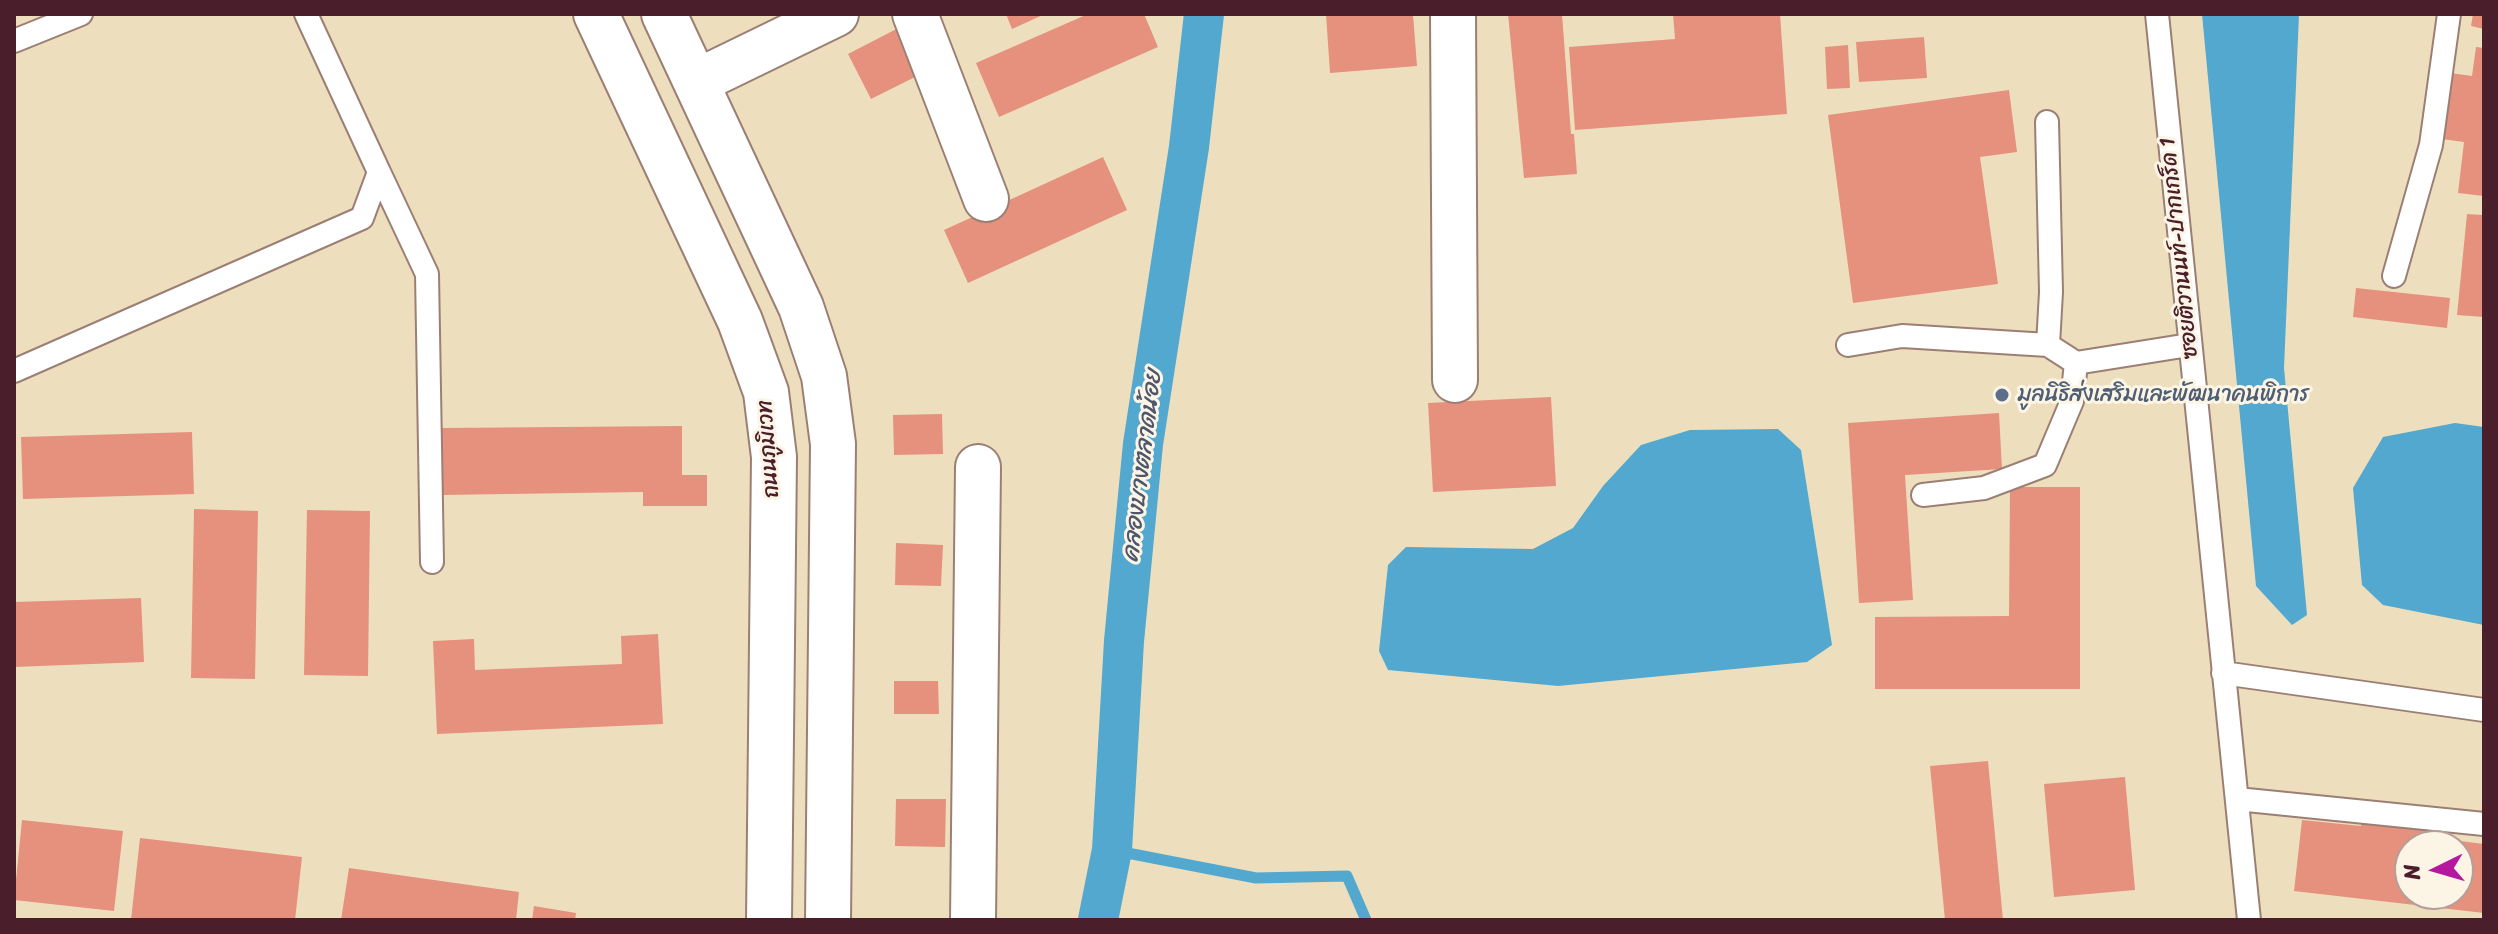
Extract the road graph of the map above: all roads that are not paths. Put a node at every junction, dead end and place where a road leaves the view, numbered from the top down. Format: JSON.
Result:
{"nodes":[{"id":1,"x":81,"y":14,"type":"edge"},
{"id":2,"x":306,"y":14,"type":"edge"},
{"id":3,"x":596,"y":14,"type":"edge"},
{"id":4,"x":664,"y":14,"type":"edge"},
{"id":5,"x":836,"y":14,"type":"edge"},
{"id":6,"x":915,"y":14,"type":"edge"},
{"id":7,"x":1453,"y":14,"type":"edge"},
{"id":8,"x":2157,"y":14,"type":"edge"},
{"id":9,"x":2449,"y":14,"type":"edge"},
{"id":10,"x":14,"y":41,"type":"edge"},
{"id":11,"x":696,"y":82,"type":"junction"},
{"id":12,"x":2047,"y":122,"type":"dead end"},
{"id":13,"x":379,"y":172,"type":"junction"},
{"id":14,"x":986,"y":199,"type":"dead end"},
{"id":15,"x":2394,"y":276,"type":"dead end"},
{"id":16,"x":1848,"y":345,"type":"dead end"},
{"id":17,"x":2048,"y":345,"type":"junction"},
{"id":18,"x":2189,"y":345,"type":"junction"},
{"id":19,"x":2076,"y":363,"type":"junction"},
{"id":20,"x":14,"y":371,"type":"edge"},
{"id":21,"x":1455,"y":380,"type":"dead end"},
{"id":22,"x":978,"y":467,"type":"dead end"},
{"id":23,"x":1923,"y":495,"type":"dead end"},
{"id":24,"x":432,"y":562,"type":"dead end"},
{"id":25,"x":2223,"y":673,"type":"junction"},
{"id":26,"x":2484,"y":710,"type":"edge"},
{"id":27,"x":2237,"y":799,"type":"junction"},
{"id":28,"x":2484,"y":824,"type":"edge"},
{"id":29,"x":769,"y":920,"type":"edge"},
{"id":30,"x":828,"y":920,"type":"edge"},
{"id":31,"x":973,"y":920,"type":"edge"},
{"id":32,"x":2249,"y":920,"type":"edge"}],
"edges":[{"from":1,"to":10,"type":"lane"},
{"from":2,"to":13,"type":"lane"},
{"from":3,"to":29,"type":"street","name":"ถนนภูมิเวท"},
{"from":4,"to":11,"type":"street"},
{"from":5,"to":11,"type":"street"},
{"from":6,"to":14,"type":"street"},
{"from":7,"to":21,"type":"street"},
{"from":8,"to":18,"type":"lane","name":"ซอยติวานนท์-ปากเกร็ด 1"},
{"from":9,"to":15,"type":"lane"},
{"from":11,"to":30,"type":"street"},
{"from":12,"to":17,"type":"lane"},
{"from":13,"to":20,"type":"lane"},
{"from":13,"to":24,"type":"lane"},
{"from":16,"to":17,"type":"lane"},
{"from":17,"to":19,"type":"lane"},
{"from":18,"to":19,"type":"lane"},
{"from":18,"to":25,"type":"lane","name":"ซอยติวานนท์-ปากเกร็ด 1"},
{"from":19,"to":23,"type":"lane"},
{"from":22,"to":31,"type":"street"},
{"from":25,"to":26,"type":"lane"},
{"from":25,"to":27,"type":"lane","name":"ซอยติวานนท์-ปากเกร็ด 1"},
{"from":27,"to":28,"type":"lane"},
{"from":27,"to":32,"type":"lane","name":"ซอยติวานนท์-ปากเกร็ด 1"}]}
